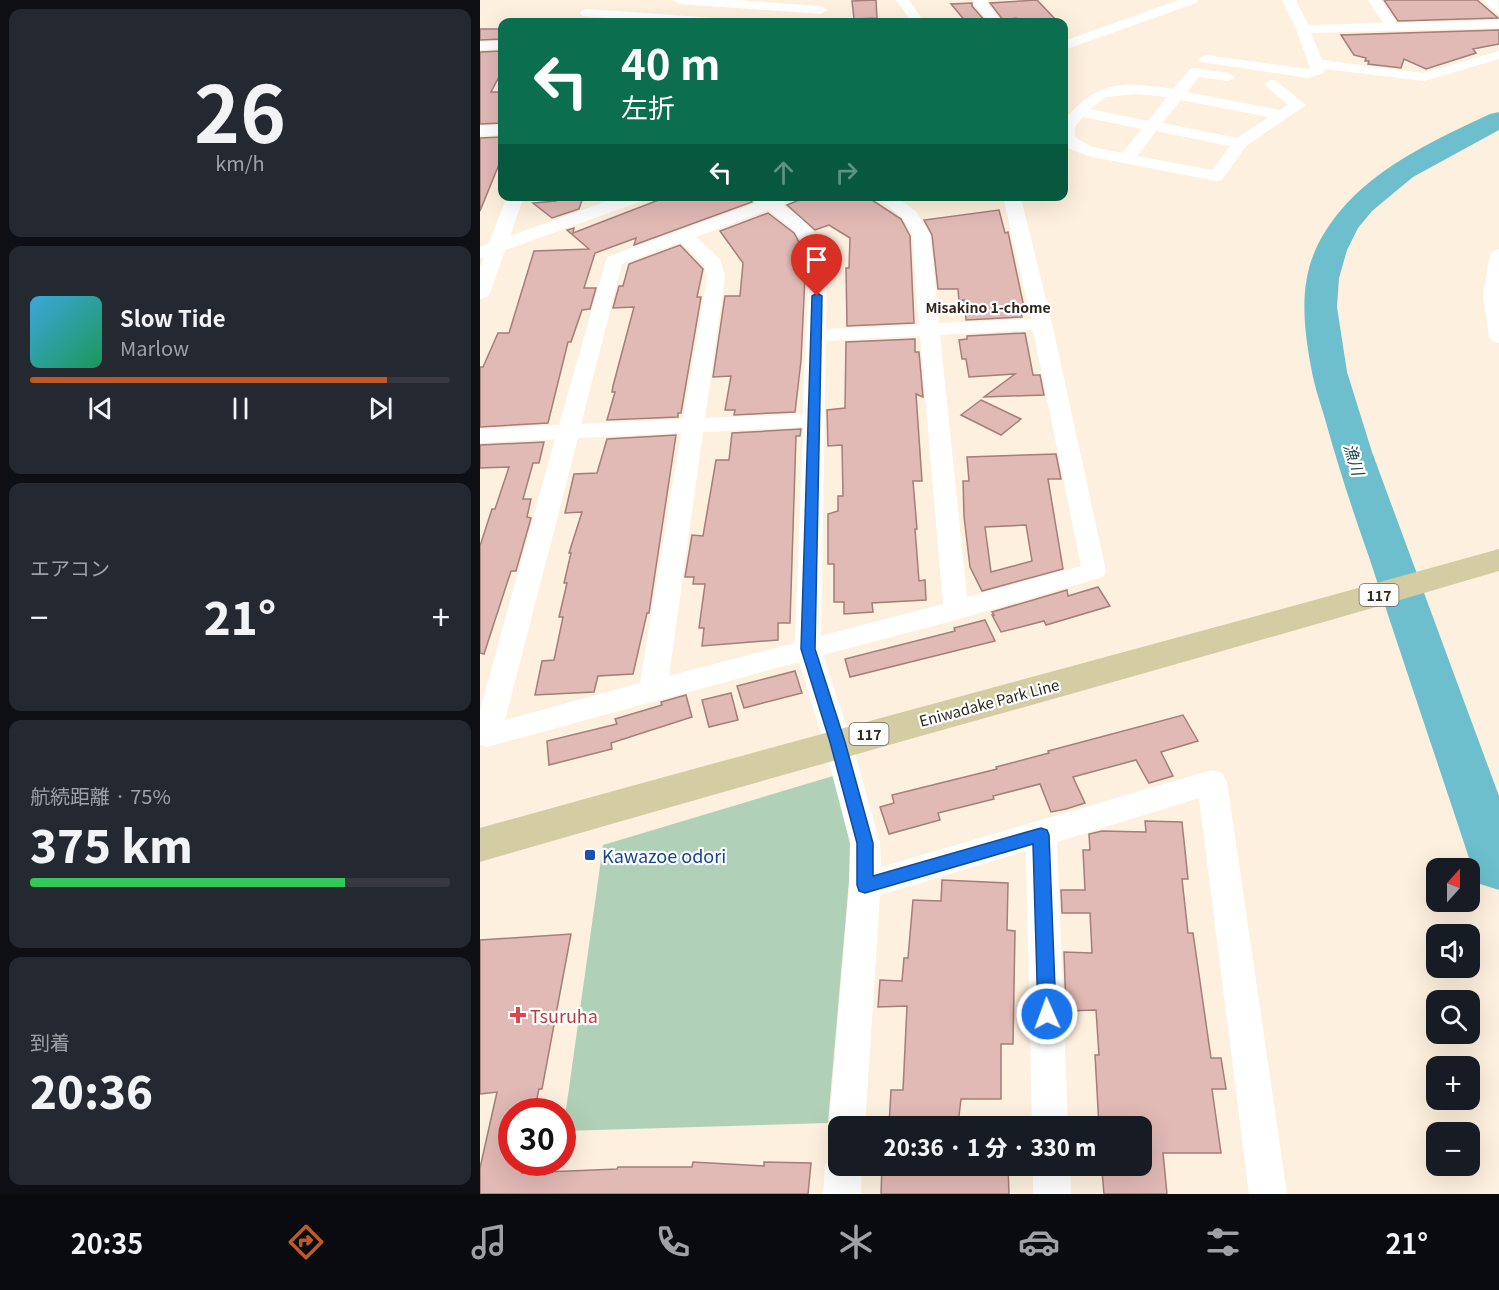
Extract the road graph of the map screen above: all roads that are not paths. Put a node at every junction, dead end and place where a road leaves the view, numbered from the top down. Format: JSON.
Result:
{"nodes":[{"id":1,"x":680,"y":0,"type":"edge"},
{"id":2,"x":902,"y":0,"type":"edge"},
{"id":3,"x":981,"y":0,"type":"edge"},
{"id":4,"x":1191,"y":0,"type":"edge"},
{"id":5,"x":1289,"y":0,"type":"edge"},
{"id":6,"x":1374,"y":0,"type":"edge"},
{"id":7,"x":1491,"y":0,"type":"edge"},
{"id":8,"x":780,"y":3,"type":"edge"},
{"id":9,"x":1499,"y":9,"type":"edge"},
{"id":10,"x":587,"y":12,"type":"edge"},
{"id":11,"x":665,"y":18,"type":"edge"},
{"id":12,"x":804,"y":18,"type":"edge"},
{"id":13,"x":915,"y":18,"type":"edge"},
{"id":14,"x":992,"y":18,"type":"edge"},
{"id":15,"x":1499,"y":24,"type":"edge"},
{"id":16,"x":1393,"y":27,"type":"junction"},
{"id":17,"x":1303,"y":29,"type":"junction"},
{"id":18,"x":498,"y":45,"type":"edge"},
{"id":19,"x":1068,"y":45,"type":"edge"},
{"id":20,"x":480,"y":46,"type":"edge"},
{"id":21,"x":1499,"y":55,"type":"edge"},
{"id":22,"x":1206,"y":59,"type":"dead end"},
{"id":23,"x":1317,"y":66,"type":"junction"},
{"id":24,"x":1315,"y":89,"type":"dead end"},
{"id":25,"x":1175,"y":95,"type":"junction"},
{"id":26,"x":1080,"y":112,"type":"junction"},
{"id":27,"x":1282,"y":115,"type":"junction"},
{"id":28,"x":1068,"y":125,"type":"edge"},
{"id":29,"x":1151,"y":126,"type":"junction"},
{"id":30,"x":498,"y":130,"type":"edge"},
{"id":31,"x":480,"y":131,"type":"edge"},
{"id":32,"x":1068,"y":139,"type":"edge"},
{"id":33,"x":1240,"y":143,"type":"junction"},
{"id":34,"x":1126,"y":159,"type":"junction"},
{"id":35,"x":514,"y":201,"type":"edge"},
{"id":36,"x":625,"y":201,"type":"edge"},
{"id":37,"x":768,"y":201,"type":"edge"},
{"id":38,"x":775,"y":201,"type":"edge"},
{"id":39,"x":890,"y":201,"type":"edge"},
{"id":40,"x":1013,"y":201,"type":"edge"},
{"id":41,"x":686,"y":237,"type":"junction"},
{"id":42,"x":499,"y":246,"type":"junction"},
{"id":43,"x":480,"y":253,"type":"edge"},
{"id":44,"x":1499,"y":255,"type":"edge"},
{"id":45,"x":480,"y":293,"type":"edge"},
{"id":46,"x":1042,"y":324,"type":"junction"},
{"id":47,"x":928,"y":329,"type":"junction"},
{"id":48,"x":816,"y":336,"type":"junction"},
{"id":49,"x":1499,"y":337,"type":"edge"},
{"id":50,"x":814,"y":420,"type":"junction"},
{"id":51,"x":694,"y":425,"type":"junction"},
{"id":52,"x":569,"y":431,"type":"junction"},
{"id":53,"x":480,"y":436,"type":"edge"},
{"id":54,"x":1499,"y":560,"type":"edge"},
{"id":55,"x":956,"y":611,"type":"junction"},
{"id":56,"x":808,"y":649,"type":"junction"},
{"id":57,"x":653,"y":689,"type":"junction"},
{"id":58,"x":838,"y":742,"type":"junction"},
{"id":59,"x":1041,"y":835,"type":"junction"},
{"id":60,"x":480,"y":845,"type":"edge"},
{"id":61,"x":865,"y":885,"type":"junction"},
{"id":62,"x":848,"y":1116,"type":"edge"},
{"id":63,"x":1050,"y":1116,"type":"edge"},
{"id":64,"x":843,"y":1176,"type":"edge"},
{"id":65,"x":1052,"y":1176,"type":"edge"},
{"id":66,"x":842,"y":1194,"type":"edge"},
{"id":67,"x":1052,"y":1194,"type":"edge"},
{"id":68,"x":1268,"y":1194,"type":"edge"}],
"edges":[{"from":1,"to":8,"type":"street"},
{"from":2,"to":13,"type":"street"},
{"from":3,"to":14,"type":"street"},
{"from":4,"to":19,"type":"street"},
{"from":5,"to":17,"type":"street"},
{"from":6,"to":16,"type":"street"},
{"from":7,"to":9,"type":"street"},
{"from":8,"to":12,"type":"street"},
{"from":10,"to":11,"type":"street"},
{"from":15,"to":16,"type":"street"},
{"from":16,"to":17,"type":"street"},
{"from":17,"to":23,"type":"street"},
{"from":18,"to":20,"type":"street"},
{"from":21,"to":23,"type":"street"},
{"from":22,"to":23,"type":"street"},
{"from":23,"to":24,"type":"street"},
{"from":25,"to":26,"type":"street"},
{"from":25,"to":27,"type":"street"},
{"from":25,"to":27,"type":"street"},
{"from":25,"to":29,"type":"street"},
{"from":26,"to":28,"type":"street"},
{"from":26,"to":29,"type":"street"},
{"from":27,"to":33,"type":"street"},
{"from":29,"to":33,"type":"street"},
{"from":29,"to":34,"type":"street"},
{"from":30,"to":31,"type":"street"},
{"from":32,"to":34,"type":"street"},
{"from":33,"to":34,"type":"street"},
{"from":35,"to":42,"type":"street"},
{"from":36,"to":42,"type":"street"},
{"from":37,"to":41,"type":"street"},
{"from":38,"to":48,"type":"street"},
{"from":39,"to":47,"type":"street"},
{"from":40,"to":46,"type":"street"},
{"from":41,"to":51,"type":"street"},
{"from":41,"to":52,"type":"street"},
{"from":42,"to":43,"type":"street"},
{"from":42,"to":45,"type":"street"},
{"from":44,"to":49,"type":"street"},
{"from":46,"to":47,"type":"street"},
{"from":46,"to":55,"type":"street"},
{"from":47,"to":48,"type":"street"},
{"from":47,"to":55,"type":"street"},
{"from":48,"to":50,"type":"street"},
{"from":50,"to":51,"type":"street"},
{"from":50,"to":56,"type":"street"},
{"from":51,"to":52,"type":"street"},
{"from":51,"to":57,"type":"street"},
{"from":52,"to":53,"type":"street"},
{"from":52,"to":57,"type":"street"},
{"from":54,"to":58,"type":"main road","name":"Eniwadake Park Line","number":"117"},
{"from":55,"to":56,"type":"street"},
{"from":56,"to":57,"type":"street"},
{"from":56,"to":58,"type":"street"},
{"from":58,"to":60,"type":"main road","name":"Eniwadake Park Line","number":"117"},
{"from":58,"to":61,"type":"street"},
{"from":59,"to":61,"type":"street"},
{"from":59,"to":63,"type":"street"},
{"from":59,"to":68,"type":"street"},
{"from":61,"to":62,"type":"street"},
{"from":64,"to":66,"type":"street"},
{"from":65,"to":67,"type":"street"}]}
